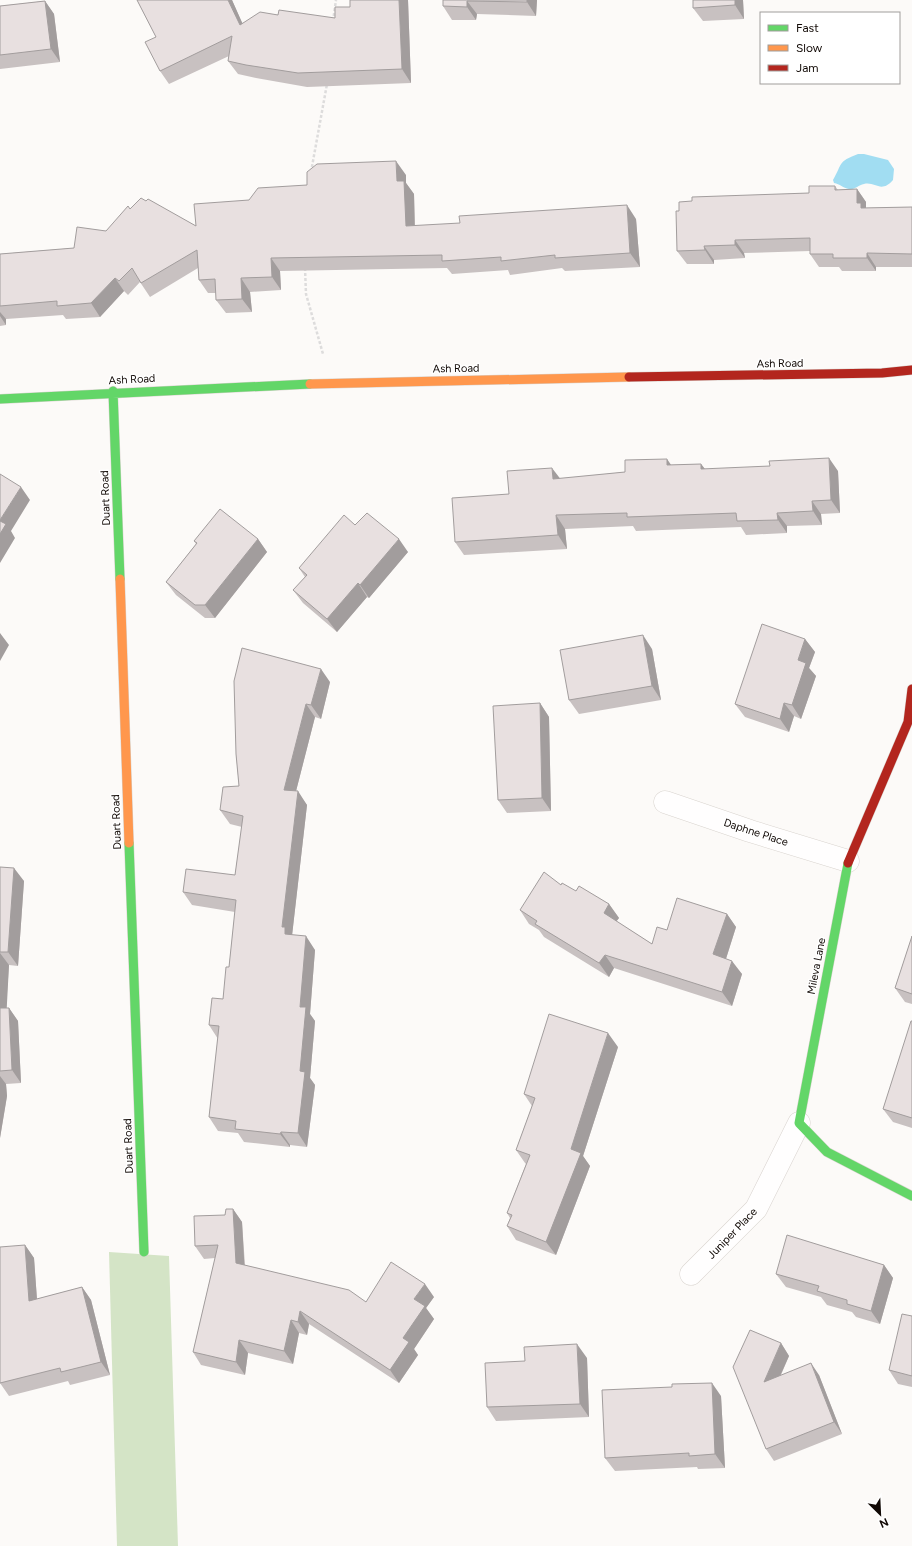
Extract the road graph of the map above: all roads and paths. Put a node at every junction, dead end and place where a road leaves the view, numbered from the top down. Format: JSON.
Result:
{"nodes":[{"id":1,"x":336,"y":0,"type":"edge"},
{"id":2,"x":333,"y":22,"type":"edge"},
{"id":3,"x":328,"y":82,"type":"edge"},
{"id":4,"x":310,"y":174,"type":"edge"},
{"id":5,"x":305,"y":264,"type":"edge"},
{"id":6,"x":912,"y":370,"type":"edge"},
{"id":7,"x":331,"y":382,"type":"junction"},
{"id":8,"x":113,"y":391,"type":"junction"},
{"id":9,"x":0,"y":399,"type":"edge"},
{"id":10,"x":912,"y":689,"type":"edge"},
{"id":11,"x":910,"y":723,"type":"edge"},
{"id":12,"x":665,"y":802,"type":"dead end"},
{"id":13,"x":848,"y":861,"type":"junction"},
{"id":14,"x":798,"y":1123,"type":"junction"},
{"id":15,"x":912,"y":1196,"type":"edge"},
{"id":16,"x":144,"y":1252,"type":"dead end"},
{"id":17,"x":691,"y":1274,"type":"dead end"}],
"edges":[{"from":1,"to":2,"type":"path"},
{"from":3,"to":4,"type":"path"},
{"from":5,"to":7,"type":"path"},
{"from":6,"to":7,"type":"street","name":"Ash Road"},
{"from":7,"to":8,"type":"street","name":"Ash Road"},
{"from":8,"to":9,"type":"street","name":"Ash Road"},
{"from":8,"to":16,"type":"street","name":"Duart Road"},
{"from":10,"to":11,"type":"street","name":"Mileva Lane"},
{"from":11,"to":13,"type":"street","name":"Mileva Lane"},
{"from":12,"to":13,"type":"street","name":"Daphne Place"},
{"from":13,"to":14,"type":"street","name":"Mileva Lane"},
{"from":14,"to":15,"type":"street"},
{"from":14,"to":17,"type":"street","name":"Juniper Place"}]}
